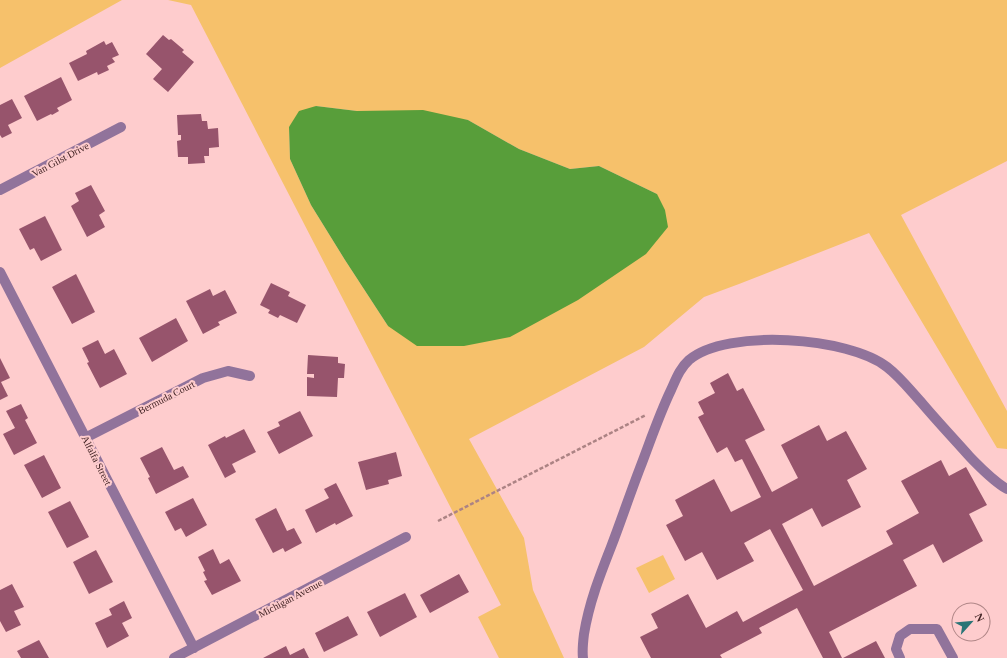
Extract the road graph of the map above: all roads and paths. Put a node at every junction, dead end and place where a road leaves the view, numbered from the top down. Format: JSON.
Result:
{"nodes":[{"id":1,"x":121,"y":127,"type":"dead end"},
{"id":2,"x":0,"y":190,"type":"edge"},
{"id":3,"x":0,"y":272,"type":"edge"},
{"id":4,"x":250,"y":376,"type":"dead end"},
{"id":5,"x":664,"y":406,"type":"junction"},
{"id":6,"x":85,"y":438,"type":"junction"},
{"id":7,"x":1007,"y":489,"type":"edge"},
{"id":8,"x":438,"y":521,"type":"dead end"},
{"id":9,"x":406,"y":537,"type":"dead end"},
{"id":10,"x":194,"y":648,"type":"junction"},
{"id":11,"x":174,"y":658,"type":"edge"},
{"id":12,"x":583,"y":658,"type":"edge"},
{"id":13,"x":900,"y":658,"type":"edge"},
{"id":14,"x":953,"y":658,"type":"edge"}],
"edges":[{"from":1,"to":2,"type":"street","name":"Van Gilst Drive"},
{"from":3,"to":6,"type":"street","name":"Alfalfa Street"},
{"from":4,"to":6,"type":"street","name":"Bermuda Court"},
{"from":5,"to":7,"type":"street"},
{"from":5,"to":8,"type":"path"},
{"from":5,"to":12,"type":"street"},
{"from":6,"to":10,"type":"street","name":"Alfalfa Street"},
{"from":9,"to":10,"type":"street","name":"Michigan Avenue"},
{"from":10,"to":11,"type":"street","name":"Michigan Avenue"},
{"from":13,"to":14,"type":"street"}]}
